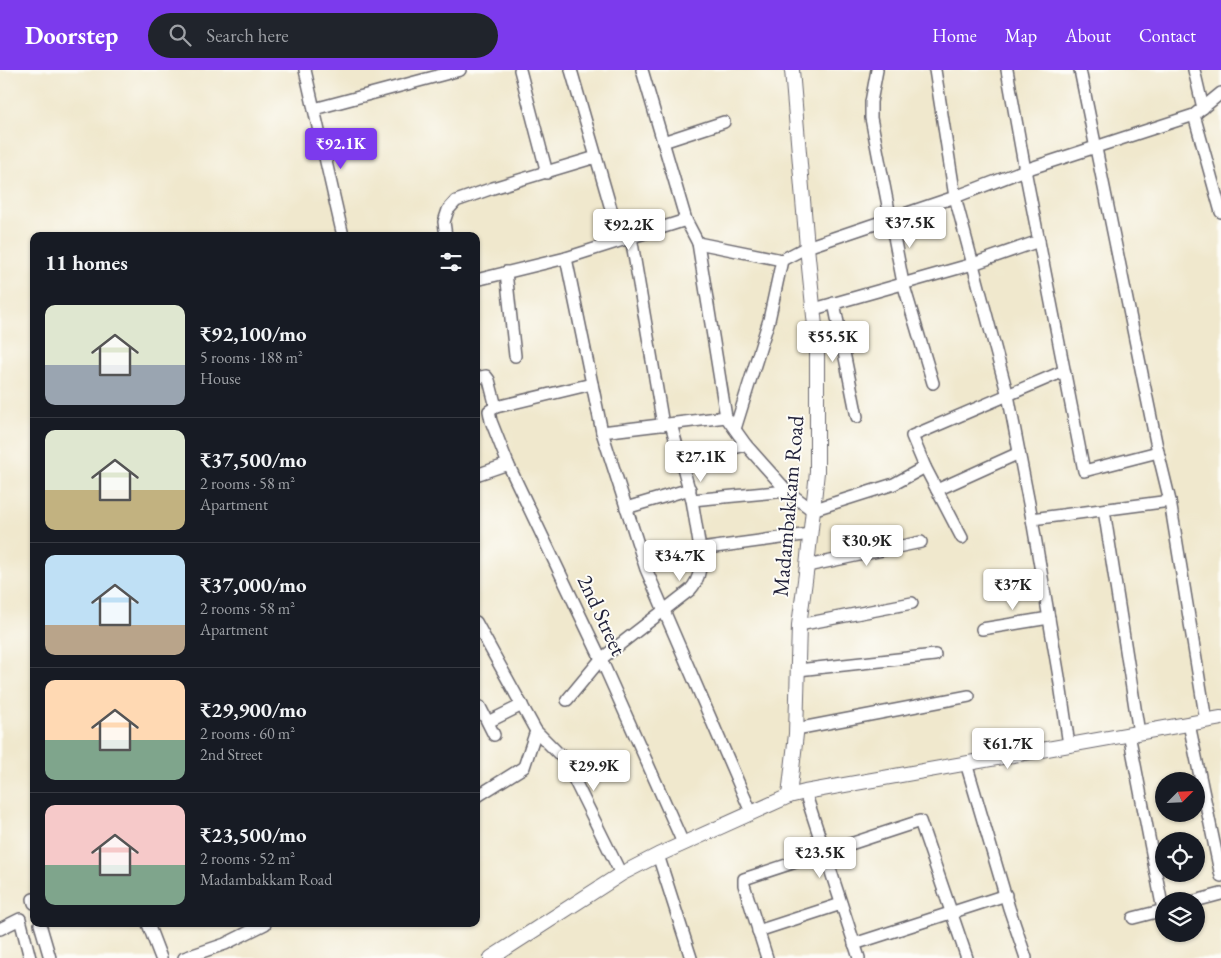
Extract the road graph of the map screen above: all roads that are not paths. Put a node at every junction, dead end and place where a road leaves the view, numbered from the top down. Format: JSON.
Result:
{"nodes":[{"id":1,"x":304,"y":70,"type":"edge"},
{"id":2,"x":460,"y":70,"type":"edge"},
{"id":3,"x":520,"y":70,"type":"edge"},
{"id":4,"x":571,"y":70,"type":"edge"},
{"id":5,"x":642,"y":70,"type":"edge"},
{"id":6,"x":792,"y":70,"type":"edge"},
{"id":7,"x":877,"y":70,"type":"edge"},
{"id":8,"x":935,"y":70,"type":"edge"},
{"id":9,"x":1007,"y":70,"type":"edge"},
{"id":10,"x":1080,"y":70,"type":"edge"},
{"id":11,"x":1194,"y":70,"type":"edge"},
{"id":12,"x":1221,"y":93,"type":"edge"},
{"id":13,"x":314,"y":109,"type":"junction"},
{"id":14,"x":1199,"y":111,"type":"junction"},
{"id":15,"x":724,"y":122,"type":"dead end"},
{"id":16,"x":663,"y":142,"type":"junction"},
{"id":17,"x":1095,"y":146,"type":"junction"},
{"id":18,"x":596,"y":158,"type":"junction"},
{"id":19,"x":1025,"y":170,"type":"junction"},
{"id":20,"x":547,"y":173,"type":"junction"},
{"id":21,"x":955,"y":197,"type":"junction"},
{"id":22,"x":1221,"y":212,"type":"edge"},
{"id":23,"x":891,"y":219,"type":"junction"},
{"id":24,"x":686,"y":220,"type":"junction"},
{"id":25,"x":342,"y":232,"type":"edge"},
{"id":26,"x":445,"y":232,"type":"edge"},
{"id":27,"x":626,"y":238,"type":"junction"},
{"id":28,"x":1039,"y":241,"type":"junction"},
{"id":29,"x":698,"y":243,"type":"junction"},
{"id":30,"x":807,"y":247,"type":"junction"},
{"id":31,"x":566,"y":258,"type":"junction"},
{"id":32,"x":782,"y":260,"type":"junction"},
{"id":33,"x":973,"y":264,"type":"junction"},
{"id":34,"x":506,"y":272,"type":"junction"},
{"id":35,"x":480,"y":279,"type":"edge"},
{"id":36,"x":904,"y":284,"type":"junction"},
{"id":37,"x":834,"y":304,"type":"junction"},
{"id":38,"x":814,"y":309,"type":"junction"},
{"id":39,"x":515,"y":356,"type":"dead end"},
{"id":40,"x":1064,"y":371,"type":"junction"},
{"id":41,"x":480,"y":377,"type":"edge"},
{"id":42,"x":592,"y":384,"type":"junction"},
{"id":43,"x":933,"y":384,"type":"dead end"},
{"id":44,"x":1008,"y":396,"type":"junction"},
{"id":45,"x":492,"y":409,"type":"junction"},
{"id":46,"x":480,"y":413,"type":"edge"},
{"id":47,"x":726,"y":417,"type":"junction"},
{"id":48,"x":857,"y":417,"type":"dead end"},
{"id":49,"x":667,"y":424,"type":"junction"},
{"id":50,"x":735,"y":429,"type":"junction"},
{"id":51,"x":602,"y":432,"type":"junction"},
{"id":52,"x":746,"y":445,"type":"junction"},
{"id":53,"x":1158,"y":452,"type":"junction"},
{"id":54,"x":1019,"y":453,"type":"junction"},
{"id":55,"x":682,"y":461,"type":"junction"},
{"id":56,"x":508,"y":464,"type":"junction"},
{"id":57,"x":925,"y":467,"type":"junction"},
{"id":58,"x":480,"y":474,"type":"edge"},
{"id":59,"x":937,"y":490,"type":"junction"},
{"id":60,"x":787,"y":491,"type":"junction"},
{"id":61,"x":691,"y":495,"type":"junction"},
{"id":62,"x":1170,"y":501,"type":"junction"},
{"id":63,"x":626,"y":508,"type":"junction"},
{"id":64,"x":812,"y":510,"type":"junction"},
{"id":65,"x":1104,"y":510,"type":"junction"},
{"id":66,"x":1032,"y":519,"type":"junction"},
{"id":67,"x":810,"y":534,"type":"junction"},
{"id":68,"x":962,"y":538,"type":"dead end"},
{"id":69,"x":921,"y":542,"type":"dead end"},
{"id":70,"x":700,"y":549,"type":"junction"},
{"id":71,"x":807,"y":566,"type":"junction"},
{"id":72,"x":912,"y":603,"type":"dead end"},
{"id":73,"x":663,"y":611,"type":"junction"},
{"id":74,"x":1049,"y":618,"type":"junction"},
{"id":75,"x":799,"y":626,"type":"junction"},
{"id":76,"x":982,"y":629,"type":"dead end"},
{"id":77,"x":480,"y":632,"type":"edge"},
{"id":78,"x":935,"y":655,"type":"dead end"},
{"id":79,"x":601,"y":659,"type":"junction"},
{"id":80,"x":798,"y":670,"type":"junction"},
{"id":81,"x":969,"y":696,"type":"dead end"},
{"id":82,"x":567,"y":700,"type":"dead end"},
{"id":83,"x":522,"y":705,"type":"junction"},
{"id":84,"x":480,"y":707,"type":"dead end"},
{"id":85,"x":1221,"y":718,"type":"edge"},
{"id":86,"x":1206,"y":721,"type":"junction"},
{"id":87,"x":488,"y":722,"type":"junction"},
{"id":88,"x":1189,"y":724,"type":"junction"},
{"id":89,"x":796,"y":729,"type":"junction"},
{"id":90,"x":536,"y":731,"type":"junction"},
{"id":91,"x":1134,"y":733,"type":"junction"},
{"id":92,"x":494,"y":735,"type":"dead end"},
{"id":93,"x":1069,"y":745,"type":"junction"},
{"id":94,"x":966,"y":763,"type":"junction"},
{"id":95,"x":805,"y":792,"type":"junction"},
{"id":96,"x":480,"y":794,"type":"edge"},
{"id":97,"x":789,"y":796,"type":"junction"},
{"id":98,"x":751,"y":812,"type":"junction"},
{"id":99,"x":684,"y":843,"type":"junction"},
{"id":100,"x":825,"y":852,"type":"junction"},
{"id":101,"x":658,"y":855,"type":"junction"},
{"id":102,"x":621,"y":874,"type":"junction"},
{"id":103,"x":1221,"y":876,"type":"edge"},
{"id":104,"x":1160,"y":892,"type":"edge"},
{"id":105,"x":1221,"y":894,"type":"edge"},
{"id":106,"x":1006,"y":895,"type":"junction"},
{"id":107,"x":1205,"y":898,"type":"edge"},
{"id":108,"x":842,"y":904,"type":"junction"},
{"id":109,"x":1155,"y":912,"type":"edge"},
{"id":110,"x":951,"y":913,"type":"junction"},
{"id":111,"x":1133,"y":918,"type":"dead end"},
{"id":112,"x":41,"y":927,"type":"edge"},
{"id":113,"x":149,"y":927,"type":"edge"},
{"id":114,"x":259,"y":927,"type":"edge"},
{"id":115,"x":0,"y":929,"type":"edge"},
{"id":116,"x":758,"y":932,"type":"junction"},
{"id":117,"x":854,"y":944,"type":"junction"},
{"id":118,"x":30,"y":958,"type":"edge"},
{"id":119,"x":50,"y":958,"type":"edge"},
{"id":120,"x":161,"y":958,"type":"edge"},
{"id":121,"x":184,"y":958,"type":"edge"},
{"id":122,"x":492,"y":958,"type":"edge"},
{"id":123,"x":691,"y":958,"type":"edge"},
{"id":124,"x":767,"y":958,"type":"edge"},
{"id":125,"x":859,"y":958,"type":"edge"},
{"id":126,"x":967,"y":958,"type":"edge"},
{"id":127,"x":1026,"y":958,"type":"edge"}],
"edges":[{"from":1,"to":13,"type":"street"},
{"from":2,"to":13,"type":"street"},
{"from":3,"to":20,"type":"street"},
{"from":4,"to":18,"type":"street"},
{"from":5,"to":16,"type":"street"},
{"from":6,"to":30,"type":"street","name":"Madambakkam Road"},
{"from":7,"to":23,"type":"street"},
{"from":8,"to":21,"type":"street"},
{"from":9,"to":19,"type":"street"},
{"from":10,"to":17,"type":"street"},
{"from":11,"to":14,"type":"street"},
{"from":12,"to":14,"type":"street"},
{"from":13,"to":25,"type":"street"},
{"from":14,"to":17,"type":"street"},
{"from":14,"to":22,"type":"street"},
{"from":15,"to":16,"type":"street"},
{"from":16,"to":24,"type":"street"},
{"from":17,"to":19,"type":"street"},
{"from":17,"to":53,"type":"street"},
{"from":18,"to":20,"type":"street"},
{"from":18,"to":27,"type":"street"},
{"from":19,"to":21,"type":"street"},
{"from":19,"to":28,"type":"street"},
{"from":20,"to":26,"type":"street"},
{"from":21,"to":23,"type":"street"},
{"from":21,"to":33,"type":"street"},
{"from":23,"to":30,"type":"street"},
{"from":23,"to":36,"type":"street"},
{"from":24,"to":27,"type":"street"},
{"from":24,"to":29,"type":"street"},
{"from":27,"to":31,"type":"street"},
{"from":27,"to":49,"type":"street"},
{"from":28,"to":33,"type":"street"},
{"from":28,"to":40,"type":"street"},
{"from":29,"to":32,"type":"street"},
{"from":29,"to":47,"type":"street"},
{"from":30,"to":32,"type":"street"},
{"from":30,"to":38,"type":"street","name":"Madambakkam Road"},
{"from":31,"to":34,"type":"street"},
{"from":31,"to":42,"type":"street"},
{"from":32,"to":50,"type":"street"},
{"from":33,"to":36,"type":"street"},
{"from":33,"to":44,"type":"street"},
{"from":34,"to":35,"type":"street"},
{"from":34,"to":39,"type":"street"},
{"from":36,"to":37,"type":"street"},
{"from":36,"to":43,"type":"street"},
{"from":37,"to":38,"type":"street"},
{"from":37,"to":48,"type":"street"},
{"from":38,"to":64,"type":"street","name":"Madambakkam Road"},
{"from":40,"to":44,"type":"street"},
{"from":40,"to":53,"type":"street"},
{"from":41,"to":45,"type":"street","name":"2nd Street"},
{"from":42,"to":45,"type":"street"},
{"from":42,"to":51,"type":"street"},
{"from":44,"to":54,"type":"street"},
{"from":44,"to":57,"type":"street"},
{"from":45,"to":46,"type":"street"},
{"from":45,"to":56,"type":"street","name":"2nd Street"},
{"from":47,"to":49,"type":"street"},
{"from":47,"to":50,"type":"street"},
{"from":49,"to":51,"type":"street"},
{"from":49,"to":55,"type":"street"},
{"from":50,"to":52,"type":"street"},
{"from":51,"to":63,"type":"street"},
{"from":52,"to":55,"type":"street"},
{"from":52,"to":60,"type":"street"},
{"from":53,"to":62,"type":"street"},
{"from":54,"to":59,"type":"street"},
{"from":54,"to":66,"type":"street"},
{"from":55,"to":61,"type":"street"},
{"from":56,"to":58,"type":"street"},
{"from":56,"to":79,"type":"street","name":"2nd Street"},
{"from":57,"to":59,"type":"street"},
{"from":57,"to":64,"type":"street"},
{"from":59,"to":68,"type":"street"},
{"from":60,"to":61,"type":"street"},
{"from":60,"to":64,"type":"street"},
{"from":61,"to":63,"type":"street"},
{"from":61,"to":70,"type":"street"},
{"from":62,"to":65,"type":"street"},
{"from":62,"to":86,"type":"street"},
{"from":63,"to":73,"type":"street"},
{"from":64,"to":67,"type":"street","name":"Madambakkam Road"},
{"from":65,"to":66,"type":"street"},
{"from":65,"to":91,"type":"street"},
{"from":66,"to":74,"type":"street"},
{"from":67,"to":70,"type":"street"},
{"from":67,"to":71,"type":"street","name":"Madambakkam Road"},
{"from":69,"to":71,"type":"street"},
{"from":70,"to":73,"type":"street"},
{"from":71,"to":75,"type":"street","name":"Madambakkam Road"},
{"from":72,"to":75,"type":"street"},
{"from":73,"to":79,"type":"street"},
{"from":73,"to":98,"type":"street"},
{"from":74,"to":76,"type":"street"},
{"from":74,"to":93,"type":"street"},
{"from":75,"to":80,"type":"street","name":"Madambakkam Road"},
{"from":77,"to":83,"type":"street"},
{"from":78,"to":80,"type":"street"},
{"from":79,"to":82,"type":"street"},
{"from":79,"to":99,"type":"street","name":"2nd Street"},
{"from":80,"to":89,"type":"street","name":"Madambakkam Road"},
{"from":81,"to":89,"type":"street"},
{"from":83,"to":87,"type":"street"},
{"from":83,"to":90,"type":"street"},
{"from":84,"to":87,"type":"street"},
{"from":85,"to":86,"type":"street"},
{"from":86,"to":88,"type":"street"},
{"from":87,"to":92,"type":"street"},
{"from":88,"to":91,"type":"street"},
{"from":88,"to":103,"type":"street"},
{"from":89,"to":97,"type":"street","name":"Madambakkam Road"},
{"from":90,"to":96,"type":"street"},
{"from":90,"to":102,"type":"street"},
{"from":91,"to":93,"type":"street"},
{"from":91,"to":104,"type":"street"},
{"from":93,"to":94,"type":"street"},
{"from":94,"to":95,"type":"street"},
{"from":94,"to":106,"type":"street"},
{"from":95,"to":97,"type":"street"},
{"from":95,"to":100,"type":"street"},
{"from":97,"to":98,"type":"street"},
{"from":98,"to":99,"type":"street"},
{"from":99,"to":101,"type":"street"},
{"from":100,"to":108,"type":"street"},
{"from":100,"to":110,"type":"street"},
{"from":100,"to":116,"type":"street"},
{"from":101,"to":102,"type":"street"},
{"from":101,"to":123,"type":"street"},
{"from":102,"to":122,"type":"street"},
{"from":105,"to":107,"type":"street"},
{"from":106,"to":110,"type":"street"},
{"from":106,"to":127,"type":"street"},
{"from":108,"to":116,"type":"street"},
{"from":108,"to":117,"type":"street"},
{"from":109,"to":111,"type":"street"},
{"from":110,"to":117,"type":"street"},
{"from":110,"to":126,"type":"street"},
{"from":112,"to":119,"type":"street"},
{"from":113,"to":120,"type":"street"},
{"from":114,"to":121,"type":"street"},
{"from":115,"to":118,"type":"street"},
{"from":116,"to":124,"type":"street"},
{"from":117,"to":125,"type":"street"}]}
